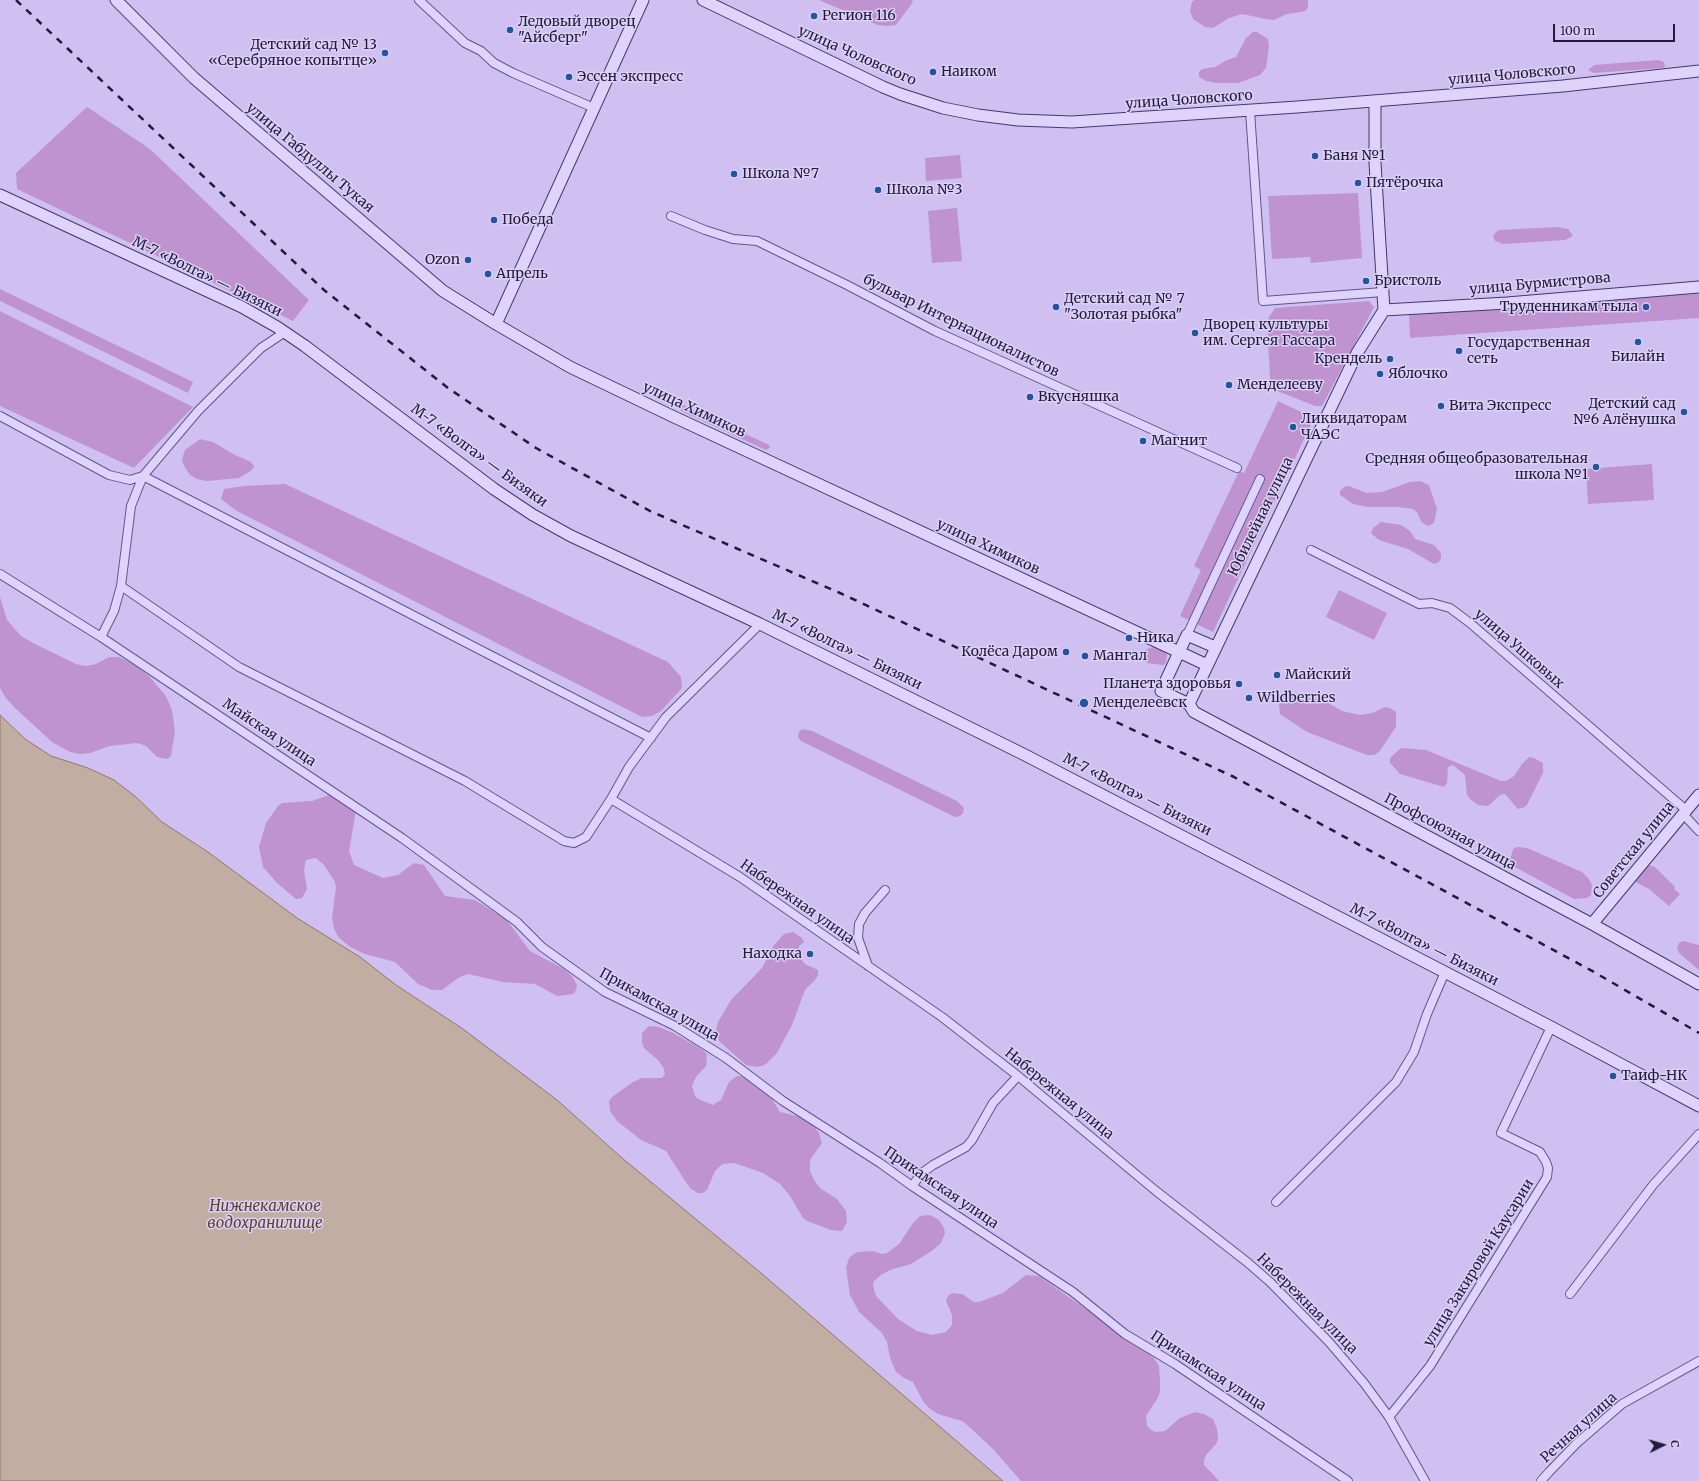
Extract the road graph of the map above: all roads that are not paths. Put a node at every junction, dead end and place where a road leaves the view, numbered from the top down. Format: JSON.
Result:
{"nodes":[{"id":1,"x":116,"y":0,"type":"edge"},
{"id":2,"x":419,"y":0,"type":"edge"},
{"id":3,"x":643,"y":0,"type":"edge"},
{"id":4,"x":703,"y":0,"type":"edge"},
{"id":5,"x":1699,"y":71,"type":"edge"},
{"id":6,"x":1375,"y":102,"type":"junction"},
{"id":7,"x":594,"y":108,"type":"junction"},
{"id":8,"x":1250,"y":111,"type":"junction"},
{"id":9,"x":0,"y":195,"type":"edge"},
{"id":10,"x":670,"y":216,"type":"dead end"},
{"id":11,"x":1699,"y":288,"type":"edge"},
{"id":12,"x":1383,"y":292,"type":"junction"},
{"id":13,"x":1384,"y":310,"type":"junction"},
{"id":14,"x":496,"y":324,"type":"junction"},
{"id":15,"x":285,"y":332,"type":"junction"},
{"id":16,"x":0,"y":416,"type":"edge"},
{"id":17,"x":1237,"y":468,"type":"dead end"},
{"id":18,"x":143,"y":476,"type":"junction"},
{"id":19,"x":1260,"y":479,"type":"dead end"},
{"id":20,"x":1311,"y":550,"type":"dead end"},
{"id":21,"x":0,"y":574,"type":"edge"},
{"id":22,"x":121,"y":586,"type":"junction"},
{"id":23,"x":760,"y":624,"type":"junction"},
{"id":24,"x":1187,"y":634,"type":"junction"},
{"id":25,"x":101,"y":637,"type":"junction"},
{"id":26,"x":1215,"y":647,"type":"junction"},
{"id":27,"x":1180,"y":652,"type":"junction"},
{"id":28,"x":1207,"y":665,"type":"junction"},
{"id":29,"x":1189,"y":704,"type":"junction"},
{"id":30,"x":651,"y":738,"type":"junction"},
{"id":31,"x":1699,"y":795,"type":"edge"},
{"id":32,"x":611,"y":799,"type":"junction"},
{"id":33,"x":1685,"y":812,"type":"junction"},
{"id":34,"x":1699,"y":831,"type":"edge"},
{"id":35,"x":884,"y":890,"type":"dead end"},
{"id":36,"x":517,"y":922,"type":"joint"},
{"id":37,"x":1592,"y":924,"type":"junction"},
{"id":38,"x":868,"y":966,"type":"junction"},
{"id":39,"x":1445,"y":972,"type":"junction"},
{"id":40,"x":1699,"y":984,"type":"edge"},
{"id":41,"x":1551,"y":1027,"type":"junction"},
{"id":42,"x":1018,"y":1076,"type":"junction"},
{"id":43,"x":1699,"y":1106,"type":"edge"},
{"id":44,"x":1699,"y":1134,"type":"edge"},
{"id":45,"x":912,"y":1186,"type":"junction"},
{"id":46,"x":1276,"y":1202,"type":"dead end"},
{"id":47,"x":1570,"y":1294,"type":"dead end"},
{"id":48,"x":1699,"y":1361,"type":"edge"},
{"id":49,"x":1389,"y":1417,"type":"junction"},
{"id":50,"x":1348,"y":1481,"type":"edge"},
{"id":51,"x":1424,"y":1481,"type":"edge"},
{"id":52,"x":1541,"y":1481,"type":"edge"}],
"edges":[{"from":1,"to":14,"type":"main road","name":"улица Габдуллы Тукая"},
{"from":2,"to":7,"type":"street"},
{"from":3,"to":7,"type":"main road"},
{"from":4,"to":8,"type":"main road","name":"улица Чоловского"},
{"from":5,"to":6,"type":"main road","name":"улица Чоловского"},
{"from":6,"to":8,"type":"main road","name":"улица Чоловского"},
{"from":6,"to":12,"type":"main road"},
{"from":7,"to":14,"type":"main road"},
{"from":8,"to":12,"type":"street"},
{"from":9,"to":15,"type":"main road","name":"М-7 «Волга» — Бизяки"},
{"from":10,"to":17,"type":"street","name":"бульвар Интернационалистов"},
{"from":11,"to":13,"type":"main road","name":"улица Бурмистрова"},
{"from":12,"to":13,"type":"main road"},
{"from":13,"to":26,"type":"main road","name":"Юбилейная улица"},
{"from":14,"to":27,"type":"main road","name":"улица Химиков"},
{"from":15,"to":18,"type":"street"},
{"from":15,"to":23,"type":"main road","name":"М-7 «Волга» — Бизяки"},
{"from":16,"to":18,"type":"street"},
{"from":18,"to":22,"type":"street"},
{"from":18,"to":30,"type":"street"},
{"from":19,"to":24,"type":"street"},
{"from":20,"to":33,"type":"street","name":"улица Ушковых"},
{"from":21,"to":25,"type":"street","name":"Майская улица"},
{"from":22,"to":25,"type":"street"},
{"from":22,"to":32,"type":"street"},
{"from":23,"to":30,"type":"street"},
{"from":23,"to":39,"type":"main road","name":"М-7 «Волга» — Бизяки"},
{"from":24,"to":26,"type":"main road"},
{"from":24,"to":27,"type":"main road"},
{"from":25,"to":36,"type":"street","name":"Майская улица"},
{"from":26,"to":28,"type":"main road","name":"Юбилейная улица"},
{"from":27,"to":28,"type":"main road","name":"улица Химиков"},
{"from":27,"to":29,"type":"main road","name":"Профсоюзная улица"},
{"from":28,"to":29,"type":"main road","name":"Юбилейная улица"},
{"from":29,"to":37,"type":"main road","name":"Профсоюзная улица"},
{"from":30,"to":32,"type":"street"},
{"from":31,"to":33,"type":"main road","name":"Советская улица"},
{"from":32,"to":38,"type":"street","name":"Набережная улица"},
{"from":33,"to":34,"type":"street","name":"улица Ушковых"},
{"from":33,"to":37,"type":"main road","name":"Советская улица"},
{"from":35,"to":38,"type":"street"},
{"from":36,"to":45,"type":"street","name":"Прикамская улица"},
{"from":37,"to":40,"type":"main road","name":"Профсоюзная улица"},
{"from":38,"to":42,"type":"street","name":"Набережная улица"},
{"from":39,"to":41,"type":"main road","name":"М-7 «Волга» — Бизяки"},
{"from":39,"to":46,"type":"street"},
{"from":41,"to":43,"type":"main road","name":"М-7 «Волга» — Бизяки"},
{"from":41,"to":49,"type":"street","name":"улица Закировой Каусарии"},
{"from":42,"to":45,"type":"street"},
{"from":42,"to":49,"type":"street","name":"Набережная улица"},
{"from":44,"to":47,"type":"street"},
{"from":45,"to":50,"type":"street","name":"Прикамская улица"},
{"from":48,"to":52,"type":"street","name":"Речная улица"},
{"from":49,"to":51,"type":"street","name":"Набережная улица"}]}
